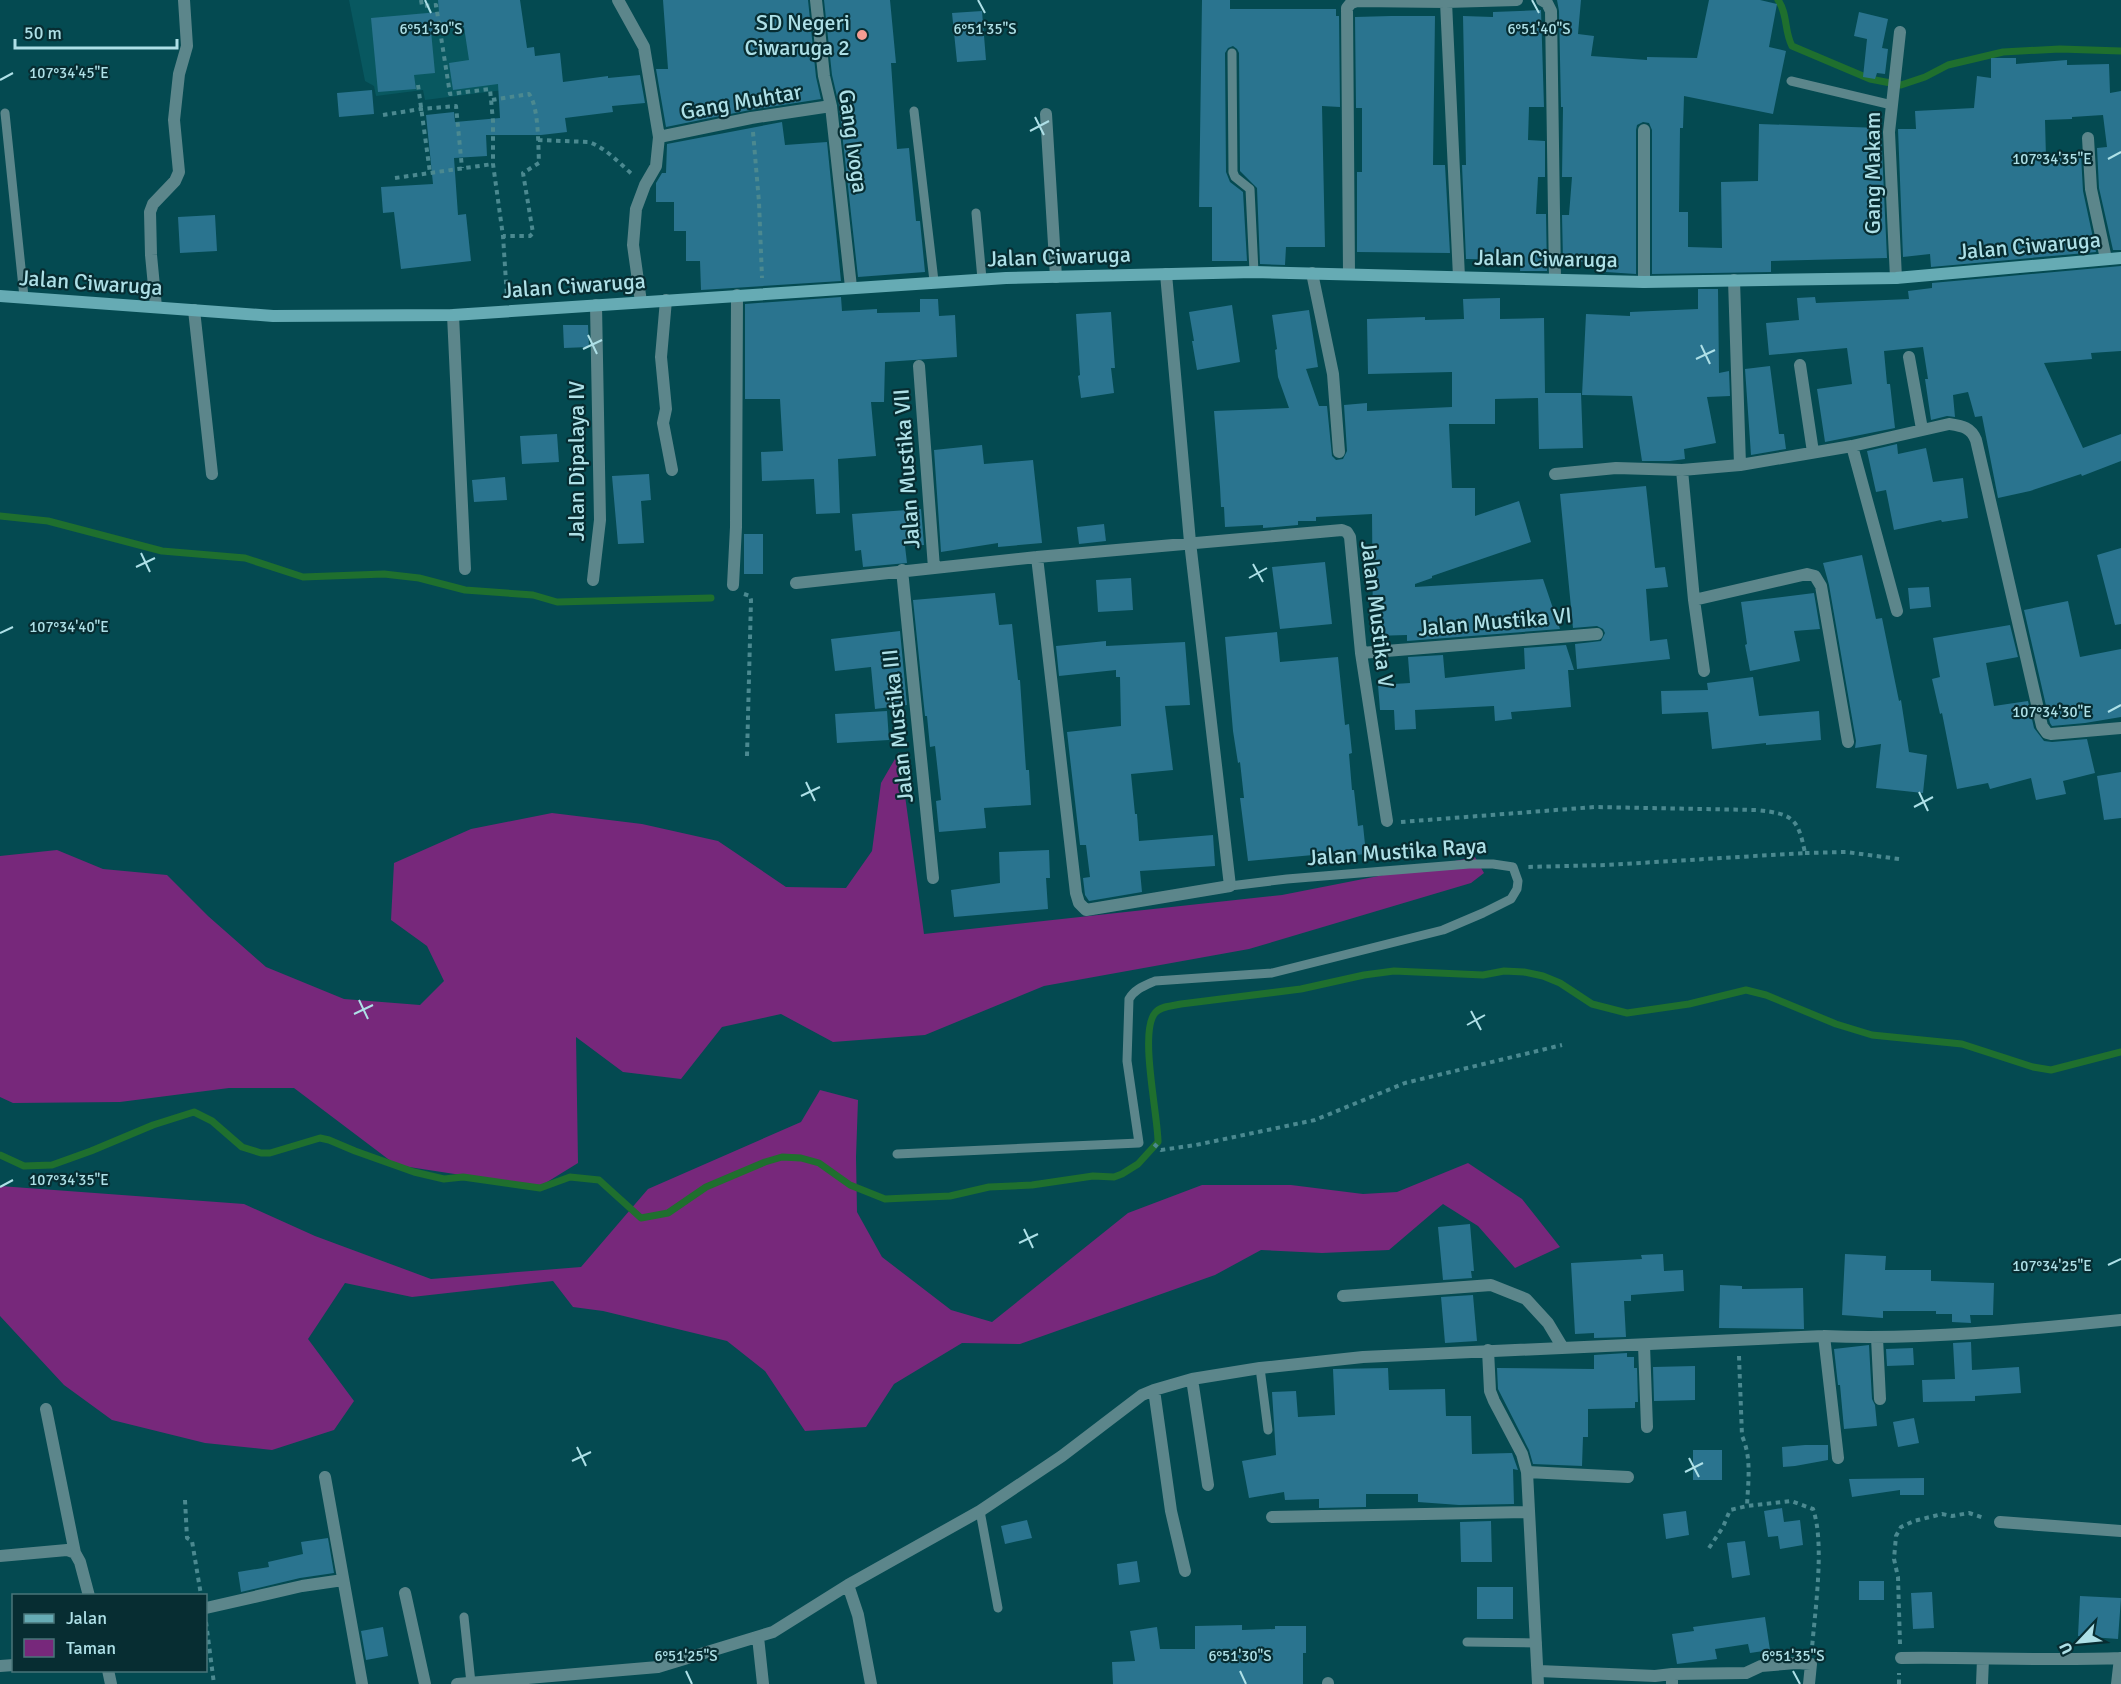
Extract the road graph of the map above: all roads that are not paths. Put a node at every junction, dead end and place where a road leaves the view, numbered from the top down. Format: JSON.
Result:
{"nodes":[{"id":1,"x":184,"y":0,"type":"edge"},
{"id":2,"x":618,"y":0,"type":"edge"},
{"id":3,"x":816,"y":0,"type":"edge"},
{"id":4,"x":1517,"y":0,"type":"edge"},
{"id":5,"x":1542,"y":0,"type":"edge"},
{"id":6,"x":1446,"y":3,"type":"junction"},
{"id":7,"x":1900,"y":32,"type":"dead end"},
{"id":8,"x":1233,"y":53,"type":"dead end"},
{"id":9,"x":1791,"y":81,"type":"dead end"},
{"id":10,"x":1892,"y":105,"type":"junction"},
{"id":11,"x":831,"y":106,"type":"junction"},
{"id":12,"x":914,"y":111,"type":"dead end"},
{"id":13,"x":5,"y":113,"type":"dead end"},
{"id":14,"x":1046,"y":114,"type":"dead end"},
{"id":15,"x":1644,"y":130,"type":"dead end"},
{"id":16,"x":659,"y":137,"type":"junction"},
{"id":17,"x":2088,"y":138,"type":"dead end"},
{"id":18,"x":976,"y":213,"type":"dead end"},
{"id":19,"x":2121,"y":258,"type":"edge"},
{"id":20,"x":2106,"y":259,"type":"junction"},
{"id":21,"x":1254,"y":272,"type":"junction"},
{"id":22,"x":1312,"y":273,"type":"junction"},
{"id":23,"x":1166,"y":274,"type":"junction"},
{"id":24,"x":1349,"y":274,"type":"junction"},
{"id":25,"x":1056,"y":277,"type":"junction"},
{"id":26,"x":1459,"y":277,"type":"junction"},
{"id":27,"x":1896,"y":278,"type":"junction"},
{"id":28,"x":982,"y":279,"type":"junction"},
{"id":29,"x":1555,"y":279,"type":"junction"},
{"id":30,"x":1734,"y":280,"type":"junction"},
{"id":31,"x":934,"y":281,"type":"junction"},
{"id":32,"x":1644,"y":282,"type":"junction"},
{"id":33,"x":851,"y":287,"type":"junction"},
{"id":34,"x":737,"y":295,"type":"junction"},
{"id":35,"x":0,"y":296,"type":"edge"},
{"id":36,"x":24,"y":297,"type":"junction"},
{"id":37,"x":666,"y":300,"type":"junction"},
{"id":38,"x":641,"y":302,"type":"junction"},
{"id":39,"x":596,"y":305,"type":"junction"},
{"id":40,"x":156,"y":307,"type":"junction"},
{"id":41,"x":194,"y":310,"type":"junction"},
{"id":42,"x":453,"y":315,"type":"junction"},
{"id":43,"x":1908,"y":357,"type":"dead end"},
{"id":44,"x":1800,"y":365,"type":"dead end"},
{"id":45,"x":919,"y":366,"type":"dead end"},
{"id":46,"x":1922,"y":429,"type":"junction"},
{"id":47,"x":1852,"y":446,"type":"junction"},
{"id":48,"x":1339,"y":452,"type":"dead end"},
{"id":49,"x":1813,"y":452,"type":"junction"},
{"id":50,"x":1740,"y":465,"type":"junction"},
{"id":51,"x":672,"y":470,"type":"dead end"},
{"id":52,"x":1682,"y":470,"type":"junction"},
{"id":53,"x":212,"y":474,"type":"dead end"},
{"id":54,"x":1555,"y":474,"type":"dead end"},
{"id":55,"x":1190,"y":542,"type":"junction"},
{"id":56,"x":1037,"y":557,"type":"junction"},
{"id":57,"x":934,"y":568,"type":"junction"},
{"id":58,"x":465,"y":569,"type":"dead end"},
{"id":59,"x":902,"y":570,"type":"junction"},
{"id":60,"x":593,"y":580,"type":"dead end"},
{"id":61,"x":796,"y":583,"type":"dead end"},
{"id":62,"x":733,"y":585,"type":"road end"},
{"id":63,"x":1694,"y":600,"type":"junction"},
{"id":64,"x":1897,"y":610,"type":"dead end"},
{"id":65,"x":1597,"y":634,"type":"dead end"},
{"id":66,"x":1361,"y":652,"type":"junction"},
{"id":67,"x":1704,"y":671,"type":"dead end"},
{"id":68,"x":2121,"y":728,"type":"edge"},
{"id":69,"x":1848,"y":742,"type":"dead end"},
{"id":70,"x":1387,"y":821,"type":"dead end"},
{"id":71,"x":933,"y":878,"type":"dead end"},
{"id":72,"x":1230,"y":886,"type":"junction"},
{"id":73,"x":897,"y":1154,"type":"dead end"},
{"id":74,"x":1344,"y":1296,"type":"dead end"},
{"id":75,"x":2121,"y":1320,"type":"edge"},
{"id":76,"x":1824,"y":1336,"type":"junction"},
{"id":77,"x":1877,"y":1338,"type":"junction"},
{"id":78,"x":1644,"y":1345,"type":"junction"},
{"id":79,"x":1563,"y":1348,"type":"junction"},
{"id":80,"x":1488,"y":1350,"type":"junction"},
{"id":81,"x":1260,"y":1368,"type":"junction"},
{"id":82,"x":1192,"y":1379,"type":"junction"},
{"id":83,"x":1154,"y":1390,"type":"junction"},
{"id":84,"x":1880,"y":1400,"type":"dead end"},
{"id":85,"x":46,"y":1409,"type":"dead end"},
{"id":86,"x":1647,"y":1427,"type":"dead end"},
{"id":87,"x":1268,"y":1430,"type":"dead end"},
{"id":88,"x":1838,"y":1458,"type":"dead end"},
{"id":89,"x":1527,"y":1472,"type":"junction"},
{"id":90,"x":325,"y":1477,"type":"dead end"},
{"id":91,"x":1628,"y":1478,"type":"dead end"},
{"id":92,"x":1208,"y":1485,"type":"dead end"},
{"id":93,"x":980,"y":1511,"type":"junction"},
{"id":94,"x":1529,"y":1512,"type":"junction"},
{"id":95,"x":1272,"y":1517,"type":"dead end"},
{"id":96,"x":2000,"y":1522,"type":"road end"},
{"id":97,"x":2121,"y":1531,"type":"edge"},
{"id":98,"x":75,"y":1552,"type":"junction"},
{"id":99,"x":0,"y":1556,"type":"edge"},
{"id":100,"x":1185,"y":1571,"type":"dead end"},
{"id":101,"x":343,"y":1580,"type":"junction"},
{"id":102,"x":849,"y":1585,"type":"junction"},
{"id":103,"x":405,"y":1593,"type":"dead end"},
{"id":104,"x":88,"y":1594,"type":"edge"},
{"id":105,"x":207,"y":1608,"type":"edge"},
{"id":106,"x":998,"y":1608,"type":"dead end"},
{"id":107,"x":464,"y":1617,"type":"dead end"},
{"id":108,"x":758,"y":1637,"type":"junction"},
{"id":109,"x":1467,"y":1642,"type":"dead end"},
{"id":110,"x":1537,"y":1643,"type":"junction"},
{"id":111,"x":1900,"y":1658,"type":"road end"},
{"id":112,"x":2121,"y":1658,"type":"edge"},
{"id":113,"x":1983,"y":1659,"type":"junction"},
{"id":114,"x":1539,"y":1671,"type":"junction"},
{"id":115,"x":1672,"y":1679,"type":"edge"},
{"id":116,"x":471,"y":1683,"type":"edge"},
{"id":117,"x":362,"y":1684,"type":"edge"},
{"id":118,"x":425,"y":1684,"type":"edge"},
{"id":119,"x":457,"y":1684,"type":"edge"},
{"id":120,"x":763,"y":1684,"type":"edge"},
{"id":121,"x":871,"y":1684,"type":"edge"},
{"id":122,"x":1539,"y":1684,"type":"edge"},
{"id":123,"x":1809,"y":1684,"type":"edge"},
{"id":124,"x":1982,"y":1684,"type":"edge"},
{"id":125,"x":2117,"y":1684,"type":"edge"}],
"edges":[{"from":1,"to":40,"type":"street"},
{"from":2,"to":16,"type":"street"},
{"from":3,"to":11,"type":"street","name":"Gang Ivoga"},
{"from":4,"to":6,"type":"street"},
{"from":5,"to":29,"type":"street"},
{"from":6,"to":24,"type":"street"},
{"from":6,"to":26,"type":"street"},
{"from":7,"to":10,"type":"street","name":"Gang Makam"},
{"from":8,"to":21,"type":"lane"},
{"from":9,"to":10,"type":"lane"},
{"from":10,"to":27,"type":"street","name":"Gang Makam"},
{"from":11,"to":16,"type":"street","name":"Gang Muhtar"},
{"from":11,"to":33,"type":"street","name":"Gang Ivoga"},
{"from":12,"to":31,"type":"lane"},
{"from":13,"to":36,"type":"lane"},
{"from":14,"to":25,"type":"street"},
{"from":15,"to":32,"type":"street"},
{"from":16,"to":38,"type":"street"},
{"from":17,"to":20,"type":"street"},
{"from":18,"to":28,"type":"lane"},
{"from":19,"to":20,"type":"street","name":"Jalan Ciwaruga"},
{"from":20,"to":27,"type":"street","name":"Jalan Ciwaruga"},
{"from":21,"to":22,"type":"street","name":"Jalan Ciwaruga"},
{"from":21,"to":23,"type":"street","name":"Jalan Ciwaruga"},
{"from":22,"to":24,"type":"street","name":"Jalan Ciwaruga"},
{"from":22,"to":48,"type":"street"},
{"from":23,"to":25,"type":"street","name":"Jalan Ciwaruga"},
{"from":23,"to":55,"type":"street"},
{"from":24,"to":26,"type":"street","name":"Jalan Ciwaruga"},
{"from":25,"to":28,"type":"street","name":"Jalan Ciwaruga"},
{"from":26,"to":29,"type":"street","name":"Jalan Ciwaruga"},
{"from":27,"to":30,"type":"street","name":"Jalan Ciwaruga"},
{"from":28,"to":31,"type":"street","name":"Jalan Ciwaruga"},
{"from":29,"to":32,"type":"street","name":"Jalan Ciwaruga"},
{"from":30,"to":32,"type":"street","name":"Jalan Ciwaruga"},
{"from":30,"to":50,"type":"street"},
{"from":31,"to":33,"type":"street","name":"Jalan Ciwaruga"},
{"from":33,"to":34,"type":"street","name":"Jalan Ciwaruga"},
{"from":34,"to":37,"type":"street","name":"Jalan Ciwaruga"},
{"from":34,"to":62,"type":"street"},
{"from":35,"to":36,"type":"street","name":"Jalan Ciwaruga"},
{"from":36,"to":40,"type":"street","name":"Jalan Ciwaruga"},
{"from":37,"to":38,"type":"street","name":"Jalan Ciwaruga"},
{"from":37,"to":51,"type":"street"},
{"from":38,"to":39,"type":"street","name":"Jalan Ciwaruga"},
{"from":39,"to":42,"type":"street","name":"Jalan Ciwaruga"},
{"from":39,"to":60,"type":"street","name":"Jalan Dipalaya IV"},
{"from":40,"to":41,"type":"street","name":"Jalan Ciwaruga"},
{"from":41,"to":42,"type":"street","name":"Jalan Ciwaruga"},
{"from":41,"to":53,"type":"street"},
{"from":42,"to":58,"type":"street"},
{"from":43,"to":46,"type":"street"},
{"from":44,"to":49,"type":"street"},
{"from":45,"to":57,"type":"street","name":"Jalan Mustika VII"},
{"from":46,"to":47,"type":"street"},
{"from":46,"to":68,"type":"street"},
{"from":47,"to":49,"type":"street"},
{"from":47,"to":64,"type":"street"},
{"from":49,"to":50,"type":"street"},
{"from":50,"to":52,"type":"street"},
{"from":52,"to":54,"type":"street"},
{"from":52,"to":63,"type":"street"},
{"from":55,"to":56,"type":"street"},
{"from":55,"to":66,"type":"street","name":"Jalan Mustika V"},
{"from":55,"to":72,"type":"street"},
{"from":56,"to":57,"type":"street"},
{"from":56,"to":72,"type":"street"},
{"from":57,"to":59,"type":"street"},
{"from":59,"to":61,"type":"street"},
{"from":59,"to":71,"type":"street","name":"Jalan Mustika III"},
{"from":63,"to":67,"type":"street"},
{"from":63,"to":69,"type":"street"},
{"from":65,"to":66,"type":"street","name":"Jalan Mustika VI"},
{"from":66,"to":70,"type":"street","name":"Jalan Mustika V"},
{"from":72,"to":73,"type":"lane","name":"Jalan Mustika Raya"},
{"from":74,"to":79,"type":"street"},
{"from":75,"to":77,"type":"street"},
{"from":76,"to":77,"type":"street"},
{"from":76,"to":78,"type":"street"},
{"from":76,"to":88,"type":"street"},
{"from":77,"to":84,"type":"street"},
{"from":78,"to":79,"type":"street"},
{"from":78,"to":86,"type":"street"},
{"from":79,"to":80,"type":"street"},
{"from":80,"to":81,"type":"street"},
{"from":80,"to":89,"type":"street"},
{"from":81,"to":82,"type":"street"},
{"from":81,"to":87,"type":"lane"},
{"from":82,"to":83,"type":"street"},
{"from":82,"to":92,"type":"street"},
{"from":83,"to":93,"type":"street"},
{"from":83,"to":100,"type":"street"},
{"from":85,"to":98,"type":"street"},
{"from":89,"to":91,"type":"street"},
{"from":89,"to":94,"type":"street"},
{"from":90,"to":101,"type":"street"},
{"from":93,"to":102,"type":"street"},
{"from":93,"to":106,"type":"lane"},
{"from":94,"to":95,"type":"street"},
{"from":94,"to":110,"type":"street"},
{"from":96,"to":97,"type":"street"},
{"from":98,"to":99,"type":"street"},
{"from":98,"to":104,"type":"street"},
{"from":101,"to":105,"type":"street"},
{"from":101,"to":117,"type":"street"},
{"from":102,"to":108,"type":"street"},
{"from":102,"to":121,"type":"street"},
{"from":103,"to":118,"type":"street"},
{"from":107,"to":116,"type":"lane"},
{"from":108,"to":116,"type":"street"},
{"from":108,"to":120,"type":"street"},
{"from":109,"to":110,"type":"lane"},
{"from":110,"to":114,"type":"street"},
{"from":111,"to":113,"type":"street"},
{"from":112,"to":113,"type":"street"},
{"from":112,"to":125,"type":"street"},
{"from":113,"to":124,"type":"street"},
{"from":114,"to":115,"type":"street"},
{"from":114,"to":122,"type":"street"},
{"from":115,"to":123,"type":"street"},
{"from":116,"to":119,"type":"street"}]}
